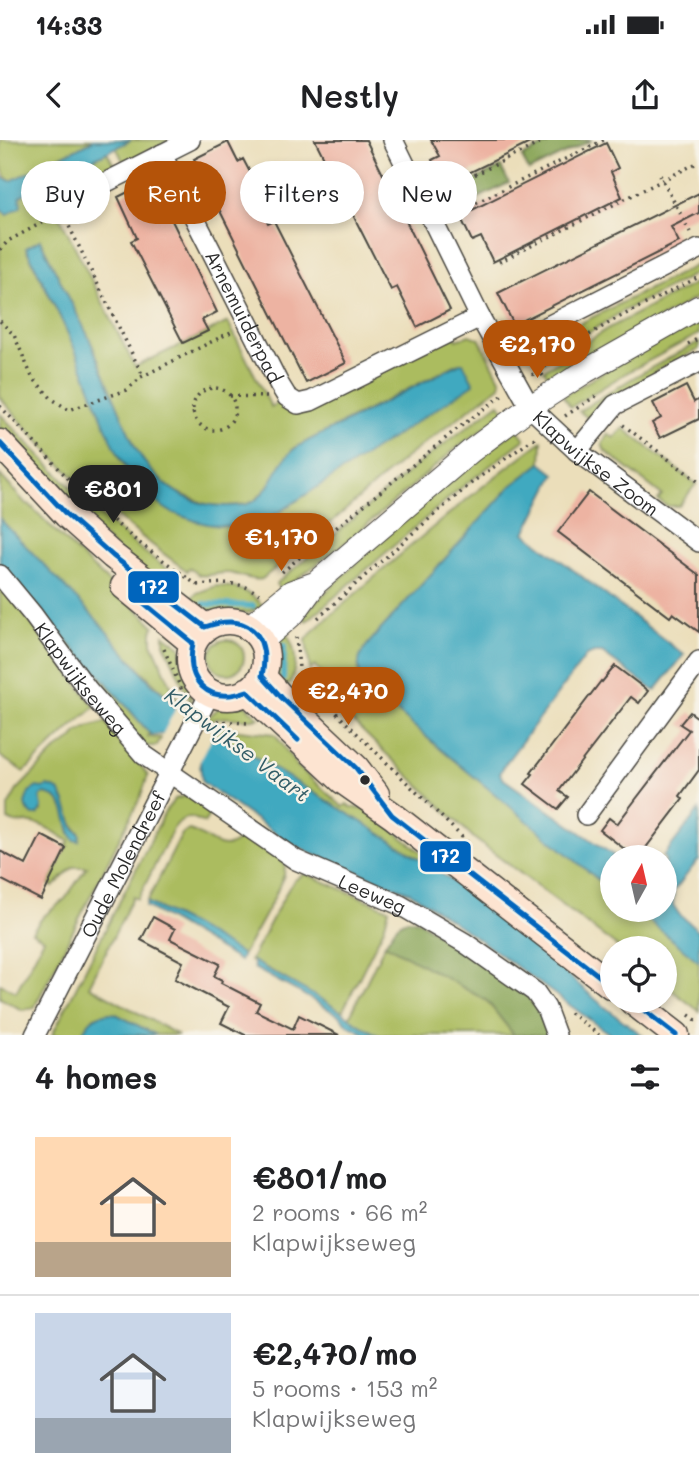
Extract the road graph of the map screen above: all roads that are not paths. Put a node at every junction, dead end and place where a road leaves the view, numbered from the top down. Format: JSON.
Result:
{"nodes":[{"id":1,"x":190,"y":140,"type":"edge"},
{"id":2,"x":393,"y":140,"type":"edge"},
{"id":3,"x":162,"y":154,"type":"junction"},
{"id":4,"x":110,"y":182,"type":"edge"},
{"id":5,"x":699,"y":249,"type":"edge"},
{"id":6,"x":699,"y":307,"type":"edge"},
{"id":7,"x":480,"y":317,"type":"junction"},
{"id":8,"x":499,"y":351,"type":"junction"},
{"id":9,"x":699,"y":362,"type":"edge"},
{"id":10,"x":530,"y":407,"type":"junction"},
{"id":11,"x":0,"y":443,"type":"edge"},
{"id":12,"x":578,"y":451,"type":"junction"},
{"id":13,"x":0,"y":465,"type":"edge"},
{"id":14,"x":699,"y":542,"type":"edge"},
{"id":15,"x":0,"y":575,"type":"edge"},
{"id":16,"x":255,"y":634,"type":"junction"},
{"id":17,"x":199,"y":635,"type":"junction"},
{"id":18,"x":699,"y":661,"type":"edge"},
{"id":19,"x":254,"y":684,"type":"junction"},
{"id":20,"x":210,"y":693,"type":"junction"},
{"id":21,"x":169,"y":773,"type":"junction"},
{"id":22,"x":586,"y":815,"type":"dead end"},
{"id":23,"x":600,"y":977,"type":"edge"},
{"id":24,"x":648,"y":1013,"type":"edge"},
{"id":25,"x":35,"y":1035,"type":"edge"},
{"id":26,"x":556,"y":1035,"type":"edge"},
{"id":27,"x":676,"y":1035,"type":"edge"}],
"edges":[{"from":1,"to":3,"type":"street"},
{"from":2,"to":7,"type":"street","name":"Klapwijkse Zoom"},
{"from":3,"to":4,"type":"street"},
{"from":3,"to":7,"type":"street","name":"Arnemuiderpad"},
{"from":5,"to":8,"type":"street"},
{"from":6,"to":10,"type":"street"},
{"from":7,"to":8,"type":"street","name":"Klapwijkse Zoom"},
{"from":8,"to":10,"type":"street","name":"Klapwijkse Zoom"},
{"from":9,"to":12,"type":"street"},
{"from":10,"to":12,"type":"street","name":"Klapwijkse Zoom"},
{"from":10,"to":16,"type":"street"},
{"from":11,"to":17,"type":"main road"},
{"from":12,"to":14,"type":"street","name":"Klapwijkse Zoom"},
{"from":13,"to":17,"type":"main road"},
{"from":15,"to":21,"type":"street","name":"Klapwijkseweg"},
{"from":16,"to":17,"type":"main road"},
{"from":16,"to":19,"type":"main road"},
{"from":17,"to":20,"type":"main road"},
{"from":18,"to":22,"type":"street"},
{"from":19,"to":20,"type":"main road"},
{"from":19,"to":23,"type":"main road"},
{"from":20,"to":21,"type":"street","name":"Oude Molendreef"},
{"from":21,"to":25,"type":"street","name":"Oude Molendreef"},
{"from":21,"to":26,"type":"street","name":"Leeweg"},
{"from":24,"to":27,"type":"main road"}]}
